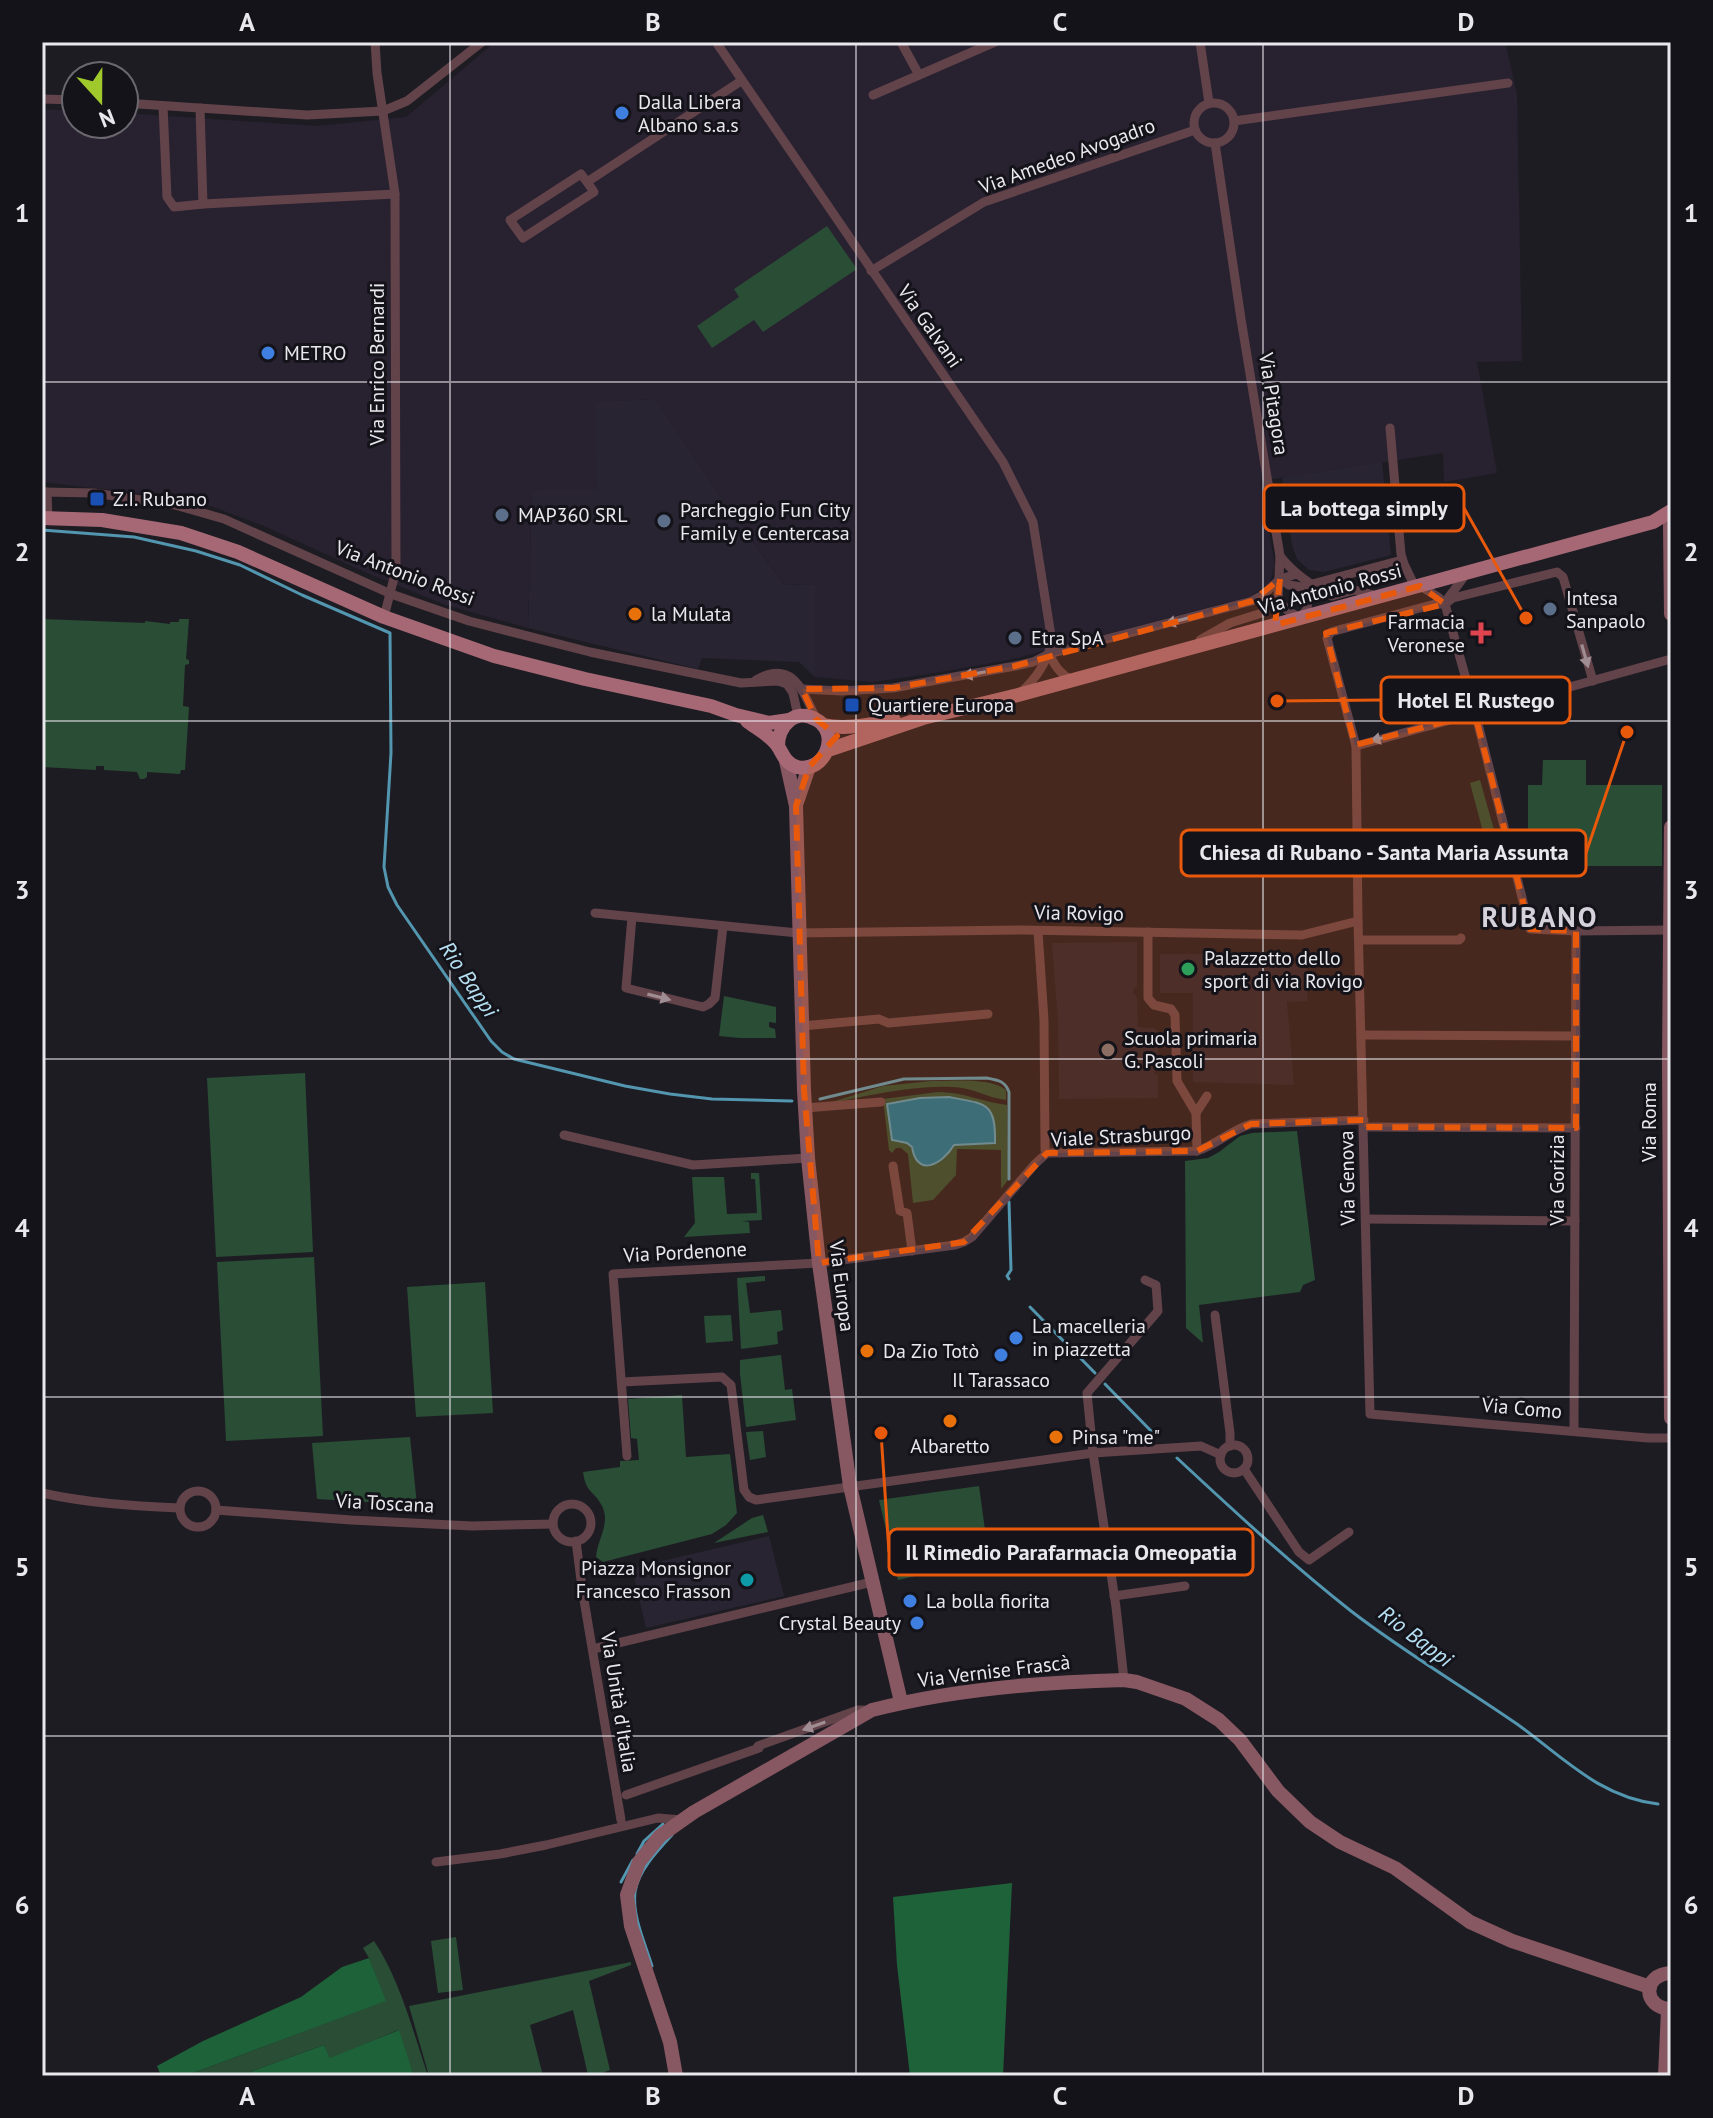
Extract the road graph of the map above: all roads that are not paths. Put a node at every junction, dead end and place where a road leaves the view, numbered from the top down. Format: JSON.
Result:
{"nodes":[{"id":1,"x":375,"y":42,"type":"edge"},
{"id":2,"x":482,"y":42,"type":"edge"},
{"id":3,"x":716,"y":42,"type":"edge"},
{"id":4,"x":901,"y":42,"type":"edge"},
{"id":5,"x":995,"y":42,"type":"edge"},
{"id":6,"x":1200,"y":42,"type":"edge"},
{"id":7,"x":919,"y":75,"type":"junction"},
{"id":8,"x":741,"y":81,"type":"junction"},
{"id":9,"x":1508,"y":83,"type":"dead end"},
{"id":10,"x":42,"y":93,"type":"edge"},
{"id":11,"x":873,"y":95,"type":"dead end"},
{"id":12,"x":55,"y":98,"type":"junction"},
{"id":13,"x":60,"y":98,"type":"edge"},
{"id":14,"x":42,"y":99,"type":"edge"},
{"id":15,"x":1209,"y":103,"type":"junction"},
{"id":16,"x":140,"y":104,"type":"edge"},
{"id":17,"x":163,"y":106,"type":"junction"},
{"id":18,"x":200,"y":108,"type":"junction"},
{"id":19,"x":383,"y":111,"type":"junction"},
{"id":20,"x":1234,"y":121,"type":"junction"},
{"id":21,"x":1195,"y":130,"type":"junction"},
{"id":22,"x":1215,"y":143,"type":"junction"},
{"id":23,"x":587,"y":182,"type":"junction"},
{"id":24,"x":395,"y":194,"type":"junction"},
{"id":25,"x":203,"y":204,"type":"junction"},
{"id":26,"x":871,"y":271,"type":"junction"},
{"id":27,"x":1390,"y":428,"type":"dead end"},
{"id":28,"x":44,"y":492,"type":"edge"},
{"id":29,"x":45,"y":518,"type":"edge"},
{"id":30,"x":1670,"y":519,"type":"edge"},
{"id":31,"x":1280,"y":556,"type":"junction"},
{"id":32,"x":1402,"y":560,"type":"junction"},
{"id":33,"x":1297,"y":574,"type":"junction"},
{"id":34,"x":1466,"y":574,"type":"junction"},
{"id":35,"x":1280,"y":579,"type":"junction"},
{"id":36,"x":1445,"y":579,"type":"junction"},
{"id":37,"x":1310,"y":584,"type":"junction"},
{"id":38,"x":1418,"y":586,"type":"junction"},
{"id":39,"x":391,"y":594,"type":"junction"},
{"id":40,"x":1380,"y":596,"type":"junction"},
{"id":41,"x":1278,"y":599,"type":"junction"},
{"id":42,"x":1442,"y":600,"type":"junction"},
{"id":43,"x":1671,"y":614,"type":"edge"},
{"id":44,"x":384,"y":617,"type":"junction"},
{"id":45,"x":1300,"y":618,"type":"junction"},
{"id":46,"x":1331,"y":632,"type":"joint"},
{"id":47,"x":1188,"y":648,"type":"junction"},
{"id":48,"x":1049,"y":654,"type":"junction"},
{"id":49,"x":1671,"y":659,"type":"edge"},
{"id":50,"x":1072,"y":680,"type":"junction"},
{"id":51,"x":1593,"y":681,"type":"junction"},
{"id":52,"x":753,"y":682,"type":"junction"},
{"id":53,"x":802,"y":689,"type":"junction"},
{"id":54,"x":1018,"y":695,"type":"junction"},
{"id":55,"x":1475,"y":714,"type":"junction"},
{"id":56,"x":736,"y":715,"type":"junction"},
{"id":57,"x":793,"y":718,"type":"junction"},
{"id":58,"x":923,"y":718,"type":"junction"},
{"id":59,"x":820,"y":722,"type":"junction"},
{"id":60,"x":778,"y":746,"type":"junction"},
{"id":61,"x":1356,"y":746,"type":"junction"},
{"id":62,"x":828,"y":750,"type":"junction"},
{"id":63,"x":786,"y":761,"type":"junction"},
{"id":64,"x":809,"y":767,"type":"junction"},
{"id":65,"x":796,"y":806,"type":"junction"},
{"id":66,"x":1671,"y":827,"type":"edge"},
{"id":67,"x":595,"y":913,"type":"dead end"},
{"id":68,"x":632,"y":917,"type":"junction"},
{"id":69,"x":1358,"y":921,"type":"junction"},
{"id":70,"x":723,"y":926,"type":"junction"},
{"id":71,"x":1670,"y":930,"type":"edge"},
{"id":72,"x":1038,"y":931,"type":"junction"},
{"id":73,"x":1576,"y":931,"type":"junction"},
{"id":74,"x":1148,"y":932,"type":"junction"},
{"id":75,"x":798,"y":933,"type":"junction"},
{"id":76,"x":1461,"y":938,"type":"dead end"},
{"id":77,"x":1359,"y":940,"type":"junction"},
{"id":78,"x":988,"y":1014,"type":"dead end"},
{"id":79,"x":802,"y":1026,"type":"junction"},
{"id":80,"x":1361,"y":1035,"type":"junction"},
{"id":81,"x":1576,"y":1036,"type":"junction"},
{"id":82,"x":1670,"y":1062,"type":"edge"},
{"id":83,"x":1207,"y":1096,"type":"dead end"},
{"id":84,"x":805,"y":1102,"type":"junction"},
{"id":85,"x":881,"y":1102,"type":"dead end"},
{"id":86,"x":1196,"y":1113,"type":"junction"},
{"id":87,"x":1364,"y":1124,"type":"junction"},
{"id":88,"x":1576,"y":1128,"type":"junction"},
{"id":89,"x":564,"y":1135,"type":"dead end"},
{"id":90,"x":1197,"y":1151,"type":"junction"},
{"id":91,"x":1047,"y":1153,"type":"junction"},
{"id":92,"x":808,"y":1158,"type":"junction"},
{"id":93,"x":893,"y":1166,"type":"dead end"},
{"id":94,"x":1366,"y":1219,"type":"junction"},
{"id":95,"x":1575,"y":1221,"type":"junction"},
{"id":96,"x":912,"y":1251,"type":"junction"},
{"id":97,"x":1670,"y":1259,"type":"edge"},
{"id":98,"x":819,"y":1263,"type":"junction"},
{"id":99,"x":1145,"y":1280,"type":"dead end"},
{"id":100,"x":1215,"y":1315,"type":"dead end"},
{"id":101,"x":622,"y":1382,"type":"junction"},
{"id":102,"x":1370,"y":1414,"type":"joint"},
{"id":103,"x":1671,"y":1418,"type":"edge"},
{"id":104,"x":1574,"y":1430,"type":"junction"},
{"id":105,"x":1671,"y":1438,"type":"edge"},
{"id":106,"x":1230,"y":1446,"type":"junction"},
{"id":107,"x":1093,"y":1453,"type":"junction"},
{"id":108,"x":1221,"y":1455,"type":"junction"},
{"id":109,"x":627,"y":1456,"type":"dead end"},
{"id":110,"x":1244,"y":1469,"type":"junction"},
{"id":111,"x":850,"y":1486,"type":"junction"},
{"id":112,"x":42,"y":1493,"type":"edge"},
{"id":113,"x":179,"y":1508,"type":"junction"},
{"id":114,"x":216,"y":1510,"type":"junction"},
{"id":115,"x":553,"y":1524,"type":"junction"},
{"id":116,"x":1349,"y":1532,"type":"dead end"},
{"id":117,"x":576,"y":1541,"type":"junction"},
{"id":118,"x":872,"y":1582,"type":"junction"},
{"id":119,"x":1185,"y":1586,"type":"dead end"},
{"id":120,"x":1114,"y":1596,"type":"junction"},
{"id":121,"x":593,"y":1649,"type":"junction"},
{"id":122,"x":1124,"y":1680,"type":"junction"},
{"id":123,"x":901,"y":1702,"type":"junction"},
{"id":124,"x":872,"y":1710,"type":"junction"},
{"id":125,"x":626,"y":1795,"type":"dead end"},
{"id":126,"x":621,"y":1820,"type":"dead end"},
{"id":127,"x":682,"y":1820,"type":"junction"},
{"id":128,"x":436,"y":1862,"type":"dead end"},
{"id":129,"x":1671,"y":1957,"type":"edge"},
{"id":130,"x":1671,"y":1972,"type":"edge"},
{"id":131,"x":1650,"y":1987,"type":"junction"},
{"id":132,"x":1670,"y":2009,"type":"edge"},
{"id":133,"x":676,"y":2076,"type":"edge"},
{"id":134,"x":1665,"y":2076,"type":"edge"}],
"edges":[{"from":1,"to":19,"type":"street","name":"Via Enrico Bernardi"},
{"from":2,"to":19,"type":"street"},
{"from":3,"to":8,"type":"street","name":"Via Galvani"},
{"from":4,"to":7,"type":"street"},
{"from":5,"to":7,"type":"street"},
{"from":6,"to":15,"type":"street"},
{"from":7,"to":11,"type":"street"},
{"from":8,"to":23,"type":"street"},
{"from":8,"to":26,"type":"street","name":"Via Galvani"},
{"from":9,"to":20,"type":"street"},
{"from":10,"to":12,"type":"street"},
{"from":12,"to":13,"type":"street"},
{"from":12,"to":14,"type":"street"},
{"from":15,"to":20,"type":"street"},
{"from":15,"to":21,"type":"street"},
{"from":16,"to":17,"type":"street"},
{"from":17,"to":18,"type":"street"},
{"from":17,"to":25,"type":"street"},
{"from":18,"to":19,"type":"street"},
{"from":18,"to":25,"type":"street"},
{"from":19,"to":24,"type":"street","name":"Via Enrico Bernardi"},
{"from":20,"to":22,"type":"street"},
{"from":21,"to":22,"type":"street"},
{"from":21,"to":26,"type":"street","name":"Via Amedeo Avogadro"},
{"from":22,"to":31,"type":"street","name":"Via Pitagora"},
{"from":23,"to":23,"type":"street"},
{"from":24,"to":25,"type":"street"},
{"from":24,"to":39,"type":"street","name":"Via Enrico Bernardi"},
{"from":26,"to":48,"type":"street","name":"Via Galvani"},
{"from":27,"to":32,"type":"street"},
{"from":28,"to":29,"type":"street"},
{"from":28,"to":39,"type":"street","name":"Via Antonio Rossi"},
{"from":29,"to":44,"type":"main road","name":"Via Antonio Rossi"},
{"from":30,"to":34,"type":"main road","name":"Via Antonio Rossi"},
{"from":30,"to":43,"type":"street"},
{"from":31,"to":33,"type":"street"},
{"from":31,"to":35,"type":"street","name":"Via Pitagora"},
{"from":32,"to":37,"type":"street","name":"Via Antonio Rossi"},
{"from":32,"to":38,"type":"street"},
{"from":33,"to":35,"type":"street","name":"Via Antonio Rossi"},
{"from":33,"to":37,"type":"street"},
{"from":34,"to":36,"type":"main road","name":"Via Antonio Rossi"},
{"from":34,"to":42,"type":"street"},
{"from":35,"to":37,"type":"street"},
{"from":35,"to":41,"type":"street","name":"Via Pitagora"},
{"from":35,"to":48,"type":"street","name":"Via Antonio Rossi","one_way":true},
{"from":36,"to":38,"type":"main road","name":"Via Antonio Rossi"},
{"from":36,"to":42,"type":"street"},
{"from":37,"to":40,"type":"street"},
{"from":37,"to":45,"type":"street"},
{"from":38,"to":40,"type":"main road","name":"Via Antonio Rossi"},
{"from":38,"to":42,"type":"street"},
{"from":39,"to":44,"type":"street","name":"Via Enrico Bernardi"},
{"from":39,"to":52,"type":"street","name":"Via Antonio Rossi"},
{"from":40,"to":45,"type":"main road","name":"Via Antonio Rossi"},
{"from":41,"to":45,"type":"street"},
{"from":41,"to":47,"type":"street"},
{"from":42,"to":46,"type":"street","name":"Via Antonio Rossi"},
{"from":42,"to":51,"type":"street","name":"Via Antonio Rossi","one_way":true},
{"from":42,"to":55,"type":"street"},
{"from":44,"to":56,"type":"main road","name":"Via Antonio Rossi"},
{"from":45,"to":47,"type":"main road","name":"Via Antonio Rossi"},
{"from":46,"to":61,"type":"street","name":"Via Genova"},
{"from":47,"to":50,"type":"main road","name":"Via Antonio Rossi"},
{"from":48,"to":50,"type":"street"},
{"from":48,"to":53,"type":"street","name":"Via Antonio Rossi","one_way":true},
{"from":48,"to":54,"type":"street"},
{"from":49,"to":51,"type":"street"},
{"from":50,"to":54,"type":"main road","name":"Via Antonio Rossi"},
{"from":51,"to":55,"type":"street"},
{"from":52,"to":53,"type":"street","name":"Via Antonio Rossi"},
{"from":52,"to":57,"type":"street","name":"Via Antonio Rossi"},
{"from":53,"to":59,"type":"street"},
{"from":54,"to":58,"type":"main road","name":"Via Antonio Rossi"},
{"from":55,"to":61,"type":"street","one_way":true},
{"from":55,"to":73,"type":"street"},
{"from":56,"to":57,"type":"main road","name":"Via Antonio Rossi"},
{"from":56,"to":60,"type":"main road","name":"Via Antonio Rossi"},
{"from":57,"to":59,"type":"main road","name":"Via Antonio Rossi"},
{"from":57,"to":60,"type":"main road"},
{"from":58,"to":59,"type":"main road","name":"Via Antonio Rossi"},
{"from":58,"to":62,"type":"main road","name":"Via Antonio Rossi"},
{"from":59,"to":62,"type":"main road"},
{"from":60,"to":63,"type":"main road","name":"Via Antonio Rossi"},
{"from":61,"to":69,"type":"street","name":"Via Genova"},
{"from":62,"to":64,"type":"main road","name":"Via Antonio Rossi"},
{"from":63,"to":64,"type":"main road"},
{"from":63,"to":65,"type":"street","name":"Via Europa"},
{"from":64,"to":65,"type":"street","name":"Via Europa"},
{"from":65,"to":75,"type":"street","name":"Via Europa"},
{"from":66,"to":71,"type":"street","name":"Via Roma"},
{"from":67,"to":68,"type":"street","name":"Via Rovigo"},
{"from":68,"to":70,"type":"street","name":"Via Rovigo"},
{"from":68,"to":70,"type":"street","one_way":true},
{"from":69,"to":74,"type":"street","name":"Via Rovigo"},
{"from":69,"to":77,"type":"street","name":"Via Genova"},
{"from":70,"to":75,"type":"street","name":"Via Rovigo"},
{"from":71,"to":73,"type":"street"},
{"from":71,"to":82,"type":"street","name":"Via Roma"},
{"from":72,"to":74,"type":"street","name":"Via Rovigo"},
{"from":72,"to":75,"type":"street","name":"Via Rovigo"},
{"from":72,"to":91,"type":"street"},
{"from":73,"to":81,"type":"street","name":"Via Gorizia"},
{"from":74,"to":86,"type":"street"},
{"from":75,"to":79,"type":"street","name":"Via Europa"},
{"from":76,"to":77,"type":"street"},
{"from":77,"to":80,"type":"street","name":"Via Genova"},
{"from":78,"to":79,"type":"street"},
{"from":79,"to":84,"type":"street","name":"Via Europa"},
{"from":80,"to":81,"type":"street"},
{"from":80,"to":87,"type":"street","name":"Via Genova"},
{"from":81,"to":88,"type":"street","name":"Via Gorizia"},
{"from":82,"to":97,"type":"street","name":"Via Roma"},
{"from":83,"to":86,"type":"street"},
{"from":84,"to":85,"type":"street"},
{"from":84,"to":92,"type":"street","name":"Via Europa"},
{"from":86,"to":90,"type":"street"},
{"from":87,"to":88,"type":"street","name":"Viale Strasburgo"},
{"from":87,"to":90,"type":"street","name":"Viale Strasburgo"},
{"from":87,"to":94,"type":"street","name":"Via Genova"},
{"from":88,"to":95,"type":"street","name":"Via Gorizia"},
{"from":89,"to":92,"type":"street"},
{"from":90,"to":91,"type":"street","name":"Viale Strasburgo"},
{"from":91,"to":96,"type":"street","name":"Viale Strasburgo"},
{"from":92,"to":98,"type":"street","name":"Via Europa"},
{"from":93,"to":96,"type":"street"},
{"from":94,"to":95,"type":"street"},
{"from":94,"to":102,"type":"street","name":"Via Genova"},
{"from":95,"to":104,"type":"street","name":"Via Gorizia"},
{"from":96,"to":98,"type":"street","name":"Viale Strasburgo"},
{"from":97,"to":103,"type":"street","name":"Via Roma"},
{"from":98,"to":101,"type":"street","name":"Via Pordenone"},
{"from":98,"to":111,"type":"street","name":"Via Europa"},
{"from":99,"to":107,"type":"street"},
{"from":100,"to":106,"type":"street"},
{"from":101,"to":109,"type":"street","name":"Via Pordenone"},
{"from":101,"to":111,"type":"street"},
{"from":102,"to":104,"type":"street","name":"Via Como"},
{"from":104,"to":105,"type":"street","name":"Via Como"},
{"from":106,"to":108,"type":"street"},
{"from":106,"to":110,"type":"street"},
{"from":107,"to":108,"type":"street"},
{"from":107,"to":111,"type":"street"},
{"from":107,"to":120,"type":"street"},
{"from":108,"to":110,"type":"street"},
{"from":110,"to":116,"type":"street"},
{"from":111,"to":118,"type":"street","name":"Via Europa"},
{"from":112,"to":113,"type":"street","name":"Via Toscana"},
{"from":113,"to":114,"type":"street","name":"Via Toscana"},
{"from":113,"to":114,"type":"street","name":"Via Toscana"},
{"from":114,"to":115,"type":"street","name":"Via Toscana"},
{"from":115,"to":117,"type":"street"},
{"from":115,"to":117,"type":"street"},
{"from":117,"to":121,"type":"street","name":"Via Unità d'Italia"},
{"from":118,"to":121,"type":"street"},
{"from":118,"to":123,"type":"street","name":"Via Europa"},
{"from":119,"to":120,"type":"street"},
{"from":120,"to":122,"type":"street"},
{"from":121,"to":126,"type":"street","name":"Via Unità d'Italia"},
{"from":122,"to":123,"type":"street","name":"Via Vernise Frascà"},
{"from":122,"to":131,"type":"street","name":"Via Vernise Frascà"},
{"from":123,"to":124,"type":"street","name":"Via Vernise Frascà"},
{"from":124,"to":125,"type":"street","name":"Via Vernise Frascà","one_way":true},
{"from":124,"to":127,"type":"street","name":"Via Vernise Frascà"},
{"from":127,"to":128,"type":"street","name":"Via Vernise Frascà"},
{"from":127,"to":133,"type":"street","name":"Via Vernise Frascà"},
{"from":129,"to":130,"type":"street"},
{"from":130,"to":131,"type":"street"},
{"from":131,"to":132,"type":"street"},
{"from":132,"to":134,"type":"street"}]}
